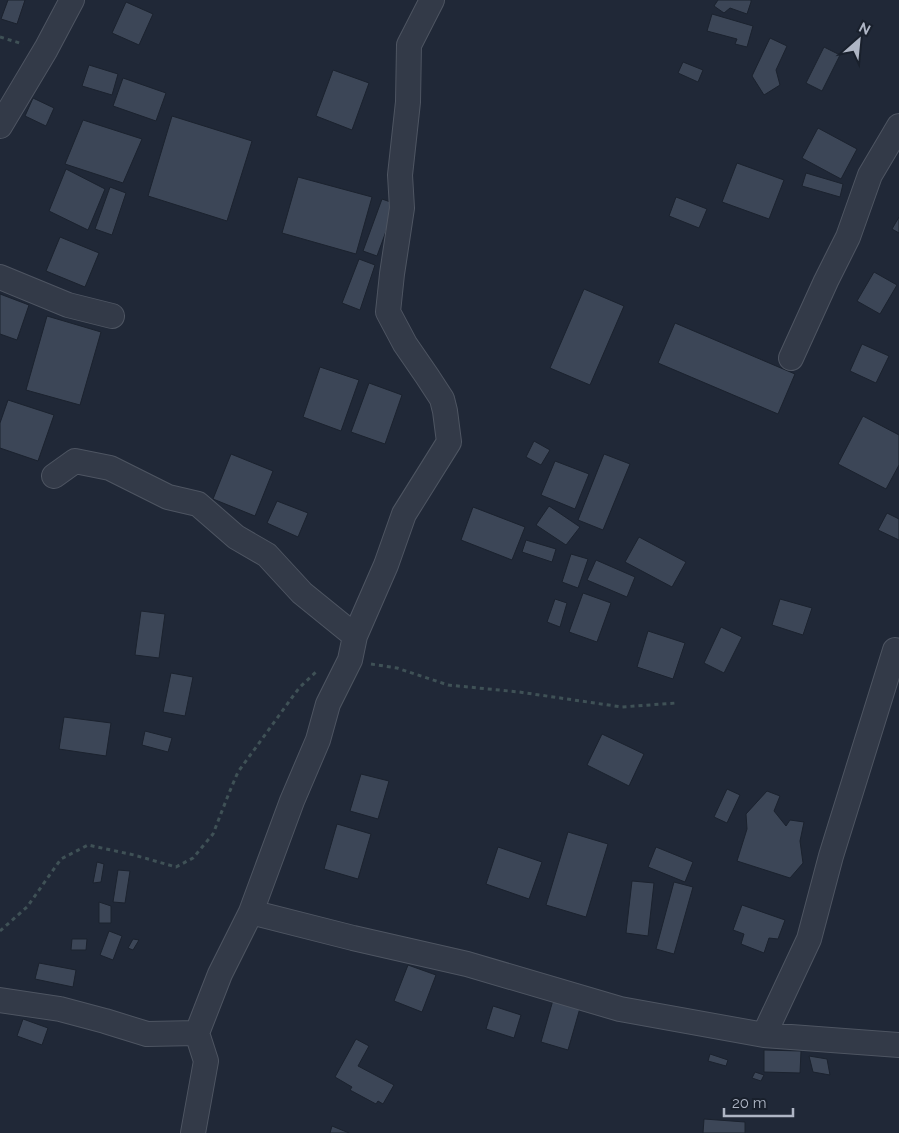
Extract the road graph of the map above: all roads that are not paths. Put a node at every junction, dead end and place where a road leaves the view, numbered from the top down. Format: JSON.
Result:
{"nodes":[{"id":1,"x":72,"y":0,"type":"edge"},
{"id":2,"x":432,"y":0,"type":"edge"},
{"id":3,"x":0,"y":126,"type":"edge"},
{"id":4,"x":899,"y":126,"type":"edge"},
{"id":5,"x":0,"y":277,"type":"edge"},
{"id":6,"x":112,"y":316,"type":"dead end"},
{"id":7,"x":791,"y":358,"type":"dead end"},
{"id":8,"x":54,"y":476,"type":"dead end"},
{"id":9,"x":355,"y":636,"type":"junction"},
{"id":10,"x":895,"y":650,"type":"dead end"},
{"id":11,"x":252,"y":912,"type":"junction"},
{"id":12,"x":0,"y":1000,"type":"edge"},
{"id":13,"x":197,"y":1033,"type":"junction"},
{"id":14,"x":764,"y":1035,"type":"junction"},
{"id":15,"x":899,"y":1045,"type":"edge"},
{"id":16,"x":193,"y":1133,"type":"edge"}],
"edges":[{"from":1,"to":3,"type":"street"},
{"from":2,"to":9,"type":"street"},
{"from":4,"to":7,"type":"street"},
{"from":5,"to":6,"type":"street"},
{"from":8,"to":9,"type":"street"},
{"from":9,"to":11,"type":"street"},
{"from":10,"to":14,"type":"street"},
{"from":11,"to":13,"type":"street"},
{"from":11,"to":14,"type":"street"},
{"from":12,"to":13,"type":"street"},
{"from":13,"to":16,"type":"street"},
{"from":14,"to":15,"type":"street"}]}
